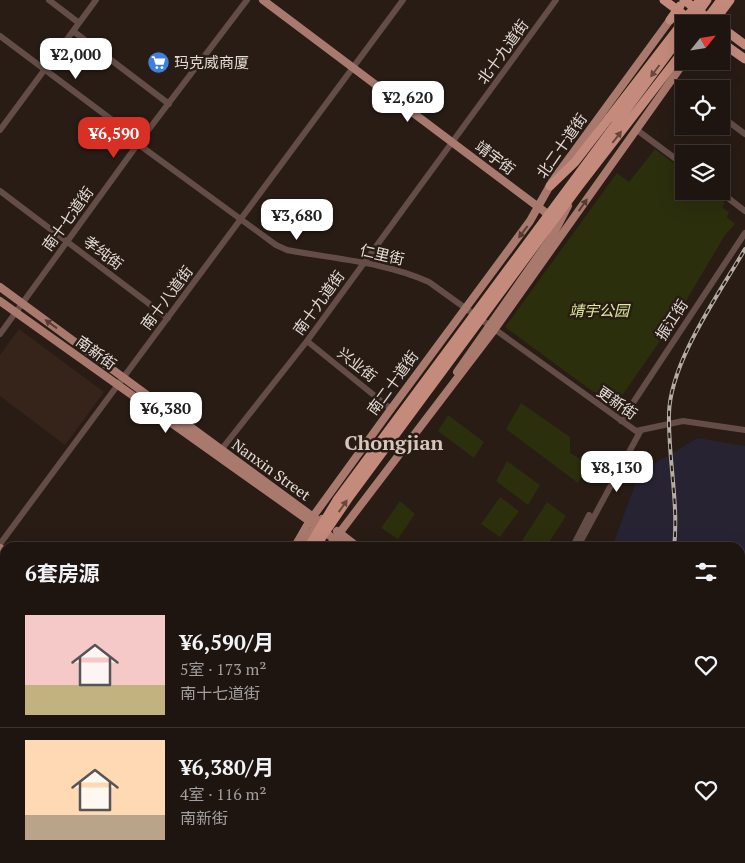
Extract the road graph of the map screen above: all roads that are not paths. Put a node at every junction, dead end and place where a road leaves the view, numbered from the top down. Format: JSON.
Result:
{"nodes":[{"id":1,"x":48,"y":0,"type":"edge"},
{"id":2,"x":96,"y":0,"type":"edge"},
{"id":3,"x":247,"y":0,"type":"edge"},
{"id":4,"x":263,"y":0,"type":"edge"},
{"id":5,"x":403,"y":0,"type":"edge"},
{"id":6,"x":556,"y":0,"type":"edge"},
{"id":7,"x":664,"y":0,"type":"edge"},
{"id":8,"x":684,"y":0,"type":"edge"},
{"id":9,"x":700,"y":0,"type":"edge"},
{"id":10,"x":707,"y":0,"type":"edge"},
{"id":11,"x":721,"y":0,"type":"edge"},
{"id":12,"x":730,"y":0,"type":"edge"},
{"id":13,"x":677,"y":10,"type":"junction"},
{"id":14,"x":684,"y":15,"type":"edge"},
{"id":15,"x":696,"y":15,"type":"edge"},
{"id":16,"x":704,"y":15,"type":"edge"},
{"id":17,"x":710,"y":15,"type":"edge"},
{"id":18,"x":721,"y":15,"type":"edge"},
{"id":19,"x":670,"y":20,"type":"joint"},
{"id":20,"x":79,"y":23,"type":"junction"},
{"id":21,"x":73,"y":31,"type":"junction"},
{"id":22,"x":730,"y":34,"type":"edge"},
{"id":23,"x":0,"y":36,"type":"edge"},
{"id":24,"x":675,"y":44,"type":"edge"},
{"id":25,"x":745,"y":45,"type":"edge"},
{"id":26,"x":730,"y":48,"type":"edge"},
{"id":27,"x":745,"y":59,"type":"edge"},
{"id":28,"x":675,"y":62,"type":"edge"},
{"id":29,"x":353,"y":67,"type":"junction"},
{"id":30,"x":44,"y":70,"type":"junction"},
{"id":31,"x":679,"y":70,"type":"edge"},
{"id":32,"x":168,"y":104,"type":"junction"},
{"id":33,"x":0,"y":116,"type":"edge"},
{"id":34,"x":6,"y":121,"type":"junction"},
{"id":35,"x":730,"y":123,"type":"edge"},
{"id":36,"x":0,"y":130,"type":"edge"},
{"id":37,"x":636,"y":130,"type":"junction"},
{"id":38,"x":745,"y":134,"type":"edge"},
{"id":39,"x":139,"y":142,"type":"junction"},
{"id":40,"x":453,"y":143,"type":"junction"},
{"id":41,"x":675,"y":158,"type":"edge"},
{"id":42,"x":550,"y":186,"type":"junction"},
{"id":43,"x":578,"y":186,"type":"junction"},
{"id":44,"x":0,"y":191,"type":"edge"},
{"id":45,"x":730,"y":199,"type":"edge"},
{"id":46,"x":539,"y":208,"type":"junction"},
{"id":47,"x":745,"y":211,"type":"edge"},
{"id":48,"x":241,"y":220,"type":"junction"},
{"id":49,"x":567,"y":228,"type":"junction"},
{"id":50,"x":745,"y":233,"type":"edge"},
{"id":51,"x":68,"y":242,"type":"junction"},
{"id":52,"x":364,"y":263,"type":"junction"},
{"id":53,"x":0,"y":287,"type":"edge"},
{"id":54,"x":0,"y":301,"type":"edge"},
{"id":55,"x":22,"y":303,"type":"junction"},
{"id":56,"x":465,"y":310,"type":"junction"},
{"id":57,"x":16,"y":312,"type":"junction"},
{"id":58,"x":168,"y":318,"type":"junction"},
{"id":59,"x":491,"y":328,"type":"junction"},
{"id":60,"x":0,"y":334,"type":"edge"},
{"id":61,"x":307,"y":341,"type":"junction"},
{"id":62,"x":124,"y":377,"type":"junction"},
{"id":63,"x":118,"y":386,"type":"junction"},
{"id":64,"x":391,"y":409,"type":"junction"},
{"id":65,"x":621,"y":421,"type":"junction"},
{"id":66,"x":638,"y":430,"type":"junction"},
{"id":67,"x":745,"y":430,"type":"edge"},
{"id":68,"x":221,"y":450,"type":"junction"},
{"id":69,"x":337,"y":500,"type":"junction"},
{"id":70,"x":311,"y":520,"type":"junction"},
{"id":71,"x":337,"y":536,"type":"junction"},
{"id":72,"x":3,"y":542,"type":"edge"},
{"id":73,"x":298,"y":542,"type":"edge"},
{"id":74,"x":305,"y":542,"type":"edge"},
{"id":75,"x":312,"y":542,"type":"edge"},
{"id":76,"x":321,"y":542,"type":"edge"},
{"id":77,"x":332,"y":542,"type":"edge"},
{"id":78,"x":342,"y":542,"type":"edge"},
{"id":79,"x":348,"y":542,"type":"edge"},
{"id":80,"x":575,"y":542,"type":"edge"},
{"id":81,"x":580,"y":542,"type":"edge"}],
"edges":[{"from":1,"to":20,"type":"street"},
{"from":2,"to":20,"type":"street"},
{"from":3,"to":32,"type":"street","name":"南十七道街"},
{"from":4,"to":29,"type":"main road","name":"靖宇街"},
{"from":5,"to":29,"type":"street","name":"南十八道街"},
{"from":6,"to":40,"type":"street","name":"北十九道街"},
{"from":7,"to":13,"type":"highway"},
{"from":8,"to":13,"type":"highway","name":"北二十道街"},
{"from":8,"to":16,"type":"highway"},
{"from":9,"to":42,"type":"highway","bridge":true},
{"from":10,"to":15,"type":"highway","bridge":true},
{"from":11,"to":17,"type":"highway","bridge":true},
{"from":12,"to":18,"type":"highway"},
{"from":13,"to":14,"type":"highway"},
{"from":13,"to":19,"type":"highway","name":"北二十道街"},
{"from":19,"to":42,"type":"main road","name":"北二十道街"},
{"from":20,"to":21,"type":"street"},
{"from":21,"to":30,"type":"street"},
{"from":21,"to":32,"type":"street"},
{"from":22,"to":25,"type":"highway"},
{"from":23,"to":30,"type":"street","name":"仁里街"},
{"from":24,"to":69,"type":"highway","one_way":true,"bridge":true},
{"from":26,"to":27,"type":"highway"},
{"from":43,"to":28,"type":"highway","one_way":true,"bridge":true},
{"from":29,"to":40,"type":"main road","name":"靖宇街"},
{"from":29,"to":48,"type":"street","name":"南十八道街"},
{"from":30,"to":34,"type":"street"},
{"from":30,"to":39,"type":"street","name":"仁里街"},
{"from":31,"to":37,"type":"main road"},
{"from":32,"to":39,"type":"street","name":"南十七道街"},
{"from":33,"to":34,"type":"street"},
{"from":34,"to":36,"type":"street"},
{"from":35,"to":38,"type":"street"},
{"from":37,"to":41,"type":"street"},
{"from":49,"to":37,"type":"main road","one_way":true},
{"from":39,"to":48,"type":"street","name":"仁里街"},
{"from":39,"to":51,"type":"street","name":"南十七道街"},
{"from":40,"to":46,"type":"main road","name":"靖宇街"},
{"from":40,"to":52,"type":"street","name":"南十九道街"},
{"from":42,"to":46,"type":"main road","name":"北二十道街"},
{"from":43,"to":59,"type":"main road","bridge":true},
{"from":76,"to":43,"type":"highway","one_way":true,"bridge":true},
{"from":44,"to":51,"type":"street","name":"孝纯街"},
{"from":45,"to":47,"type":"street"},
{"from":46,"to":49,"type":"main road","name":"靖宇街"},
{"from":46,"to":56,"type":"main road","name":"北二十道街","one_way":true},
{"from":48,"to":52,"type":"street","name":"仁里街"},
{"from":48,"to":58,"type":"street","name":"南十八道街"},
{"from":49,"to":59,"type":"main road"},
{"from":50,"to":65,"type":"street","name":"振江街"},
{"from":51,"to":55,"type":"street","name":"南十七道街"},
{"from":51,"to":58,"type":"street","name":"孝纯街"},
{"from":52,"to":56,"type":"street","name":"仁里街"},
{"from":52,"to":61,"type":"street","name":"南十九道街"},
{"from":53,"to":55,"type":"main road","name":"Nanxin Street"},
{"from":54,"to":57,"type":"main road","name":"南新街"},
{"from":55,"to":57,"type":"street","name":"南十七道街"},
{"from":62,"to":55,"type":"main road","name":"Nanxin Street","one_way":true},
{"from":56,"to":59,"type":"street","name":"仁里街"},
{"from":56,"to":64,"type":"main road","name":"南二十道街"},
{"from":57,"to":60,"type":"street","name":"南十七道街"},
{"from":57,"to":63,"type":"main road","name":"南新街"},
{"from":58,"to":62,"type":"street","name":"南十八道街"},
{"from":59,"to":65,"type":"street","name":"更新街"},
{"from":59,"to":71,"type":"main road"},
{"from":61,"to":64,"type":"street","name":"兴业街"},
{"from":61,"to":68,"type":"street","name":"南十九道街"},
{"from":62,"to":63,"type":"street","name":"南十八道街"},
{"from":62,"to":68,"type":"main road","name":"Nanxin Street"},
{"from":63,"to":70,"type":"main road","name":"南新街"},
{"from":63,"to":72,"type":"street","name":"南十八道街"},
{"from":64,"to":70,"type":"main road","name":"南二十道街"},
{"from":65,"to":66,"type":"street","name":"更新街"},
{"from":66,"to":67,"type":"street","name":"更新街"},
{"from":66,"to":80,"type":"street"},
{"from":66,"to":81,"type":"street"},
{"from":68,"to":70,"type":"main road","name":"Nanxin Street"},
{"from":69,"to":74,"type":"main road","bridge":true},
{"from":69,"to":75,"type":"highway","bridge":true},
{"from":70,"to":71,"type":"main road","name":"南新街"},
{"from":70,"to":73,"type":"main road","name":"南二十道街"},
{"from":71,"to":77,"type":"main road"},
{"from":71,"to":78,"type":"main road","name":"南新街"},
{"from":71,"to":79,"type":"main road"}]}
